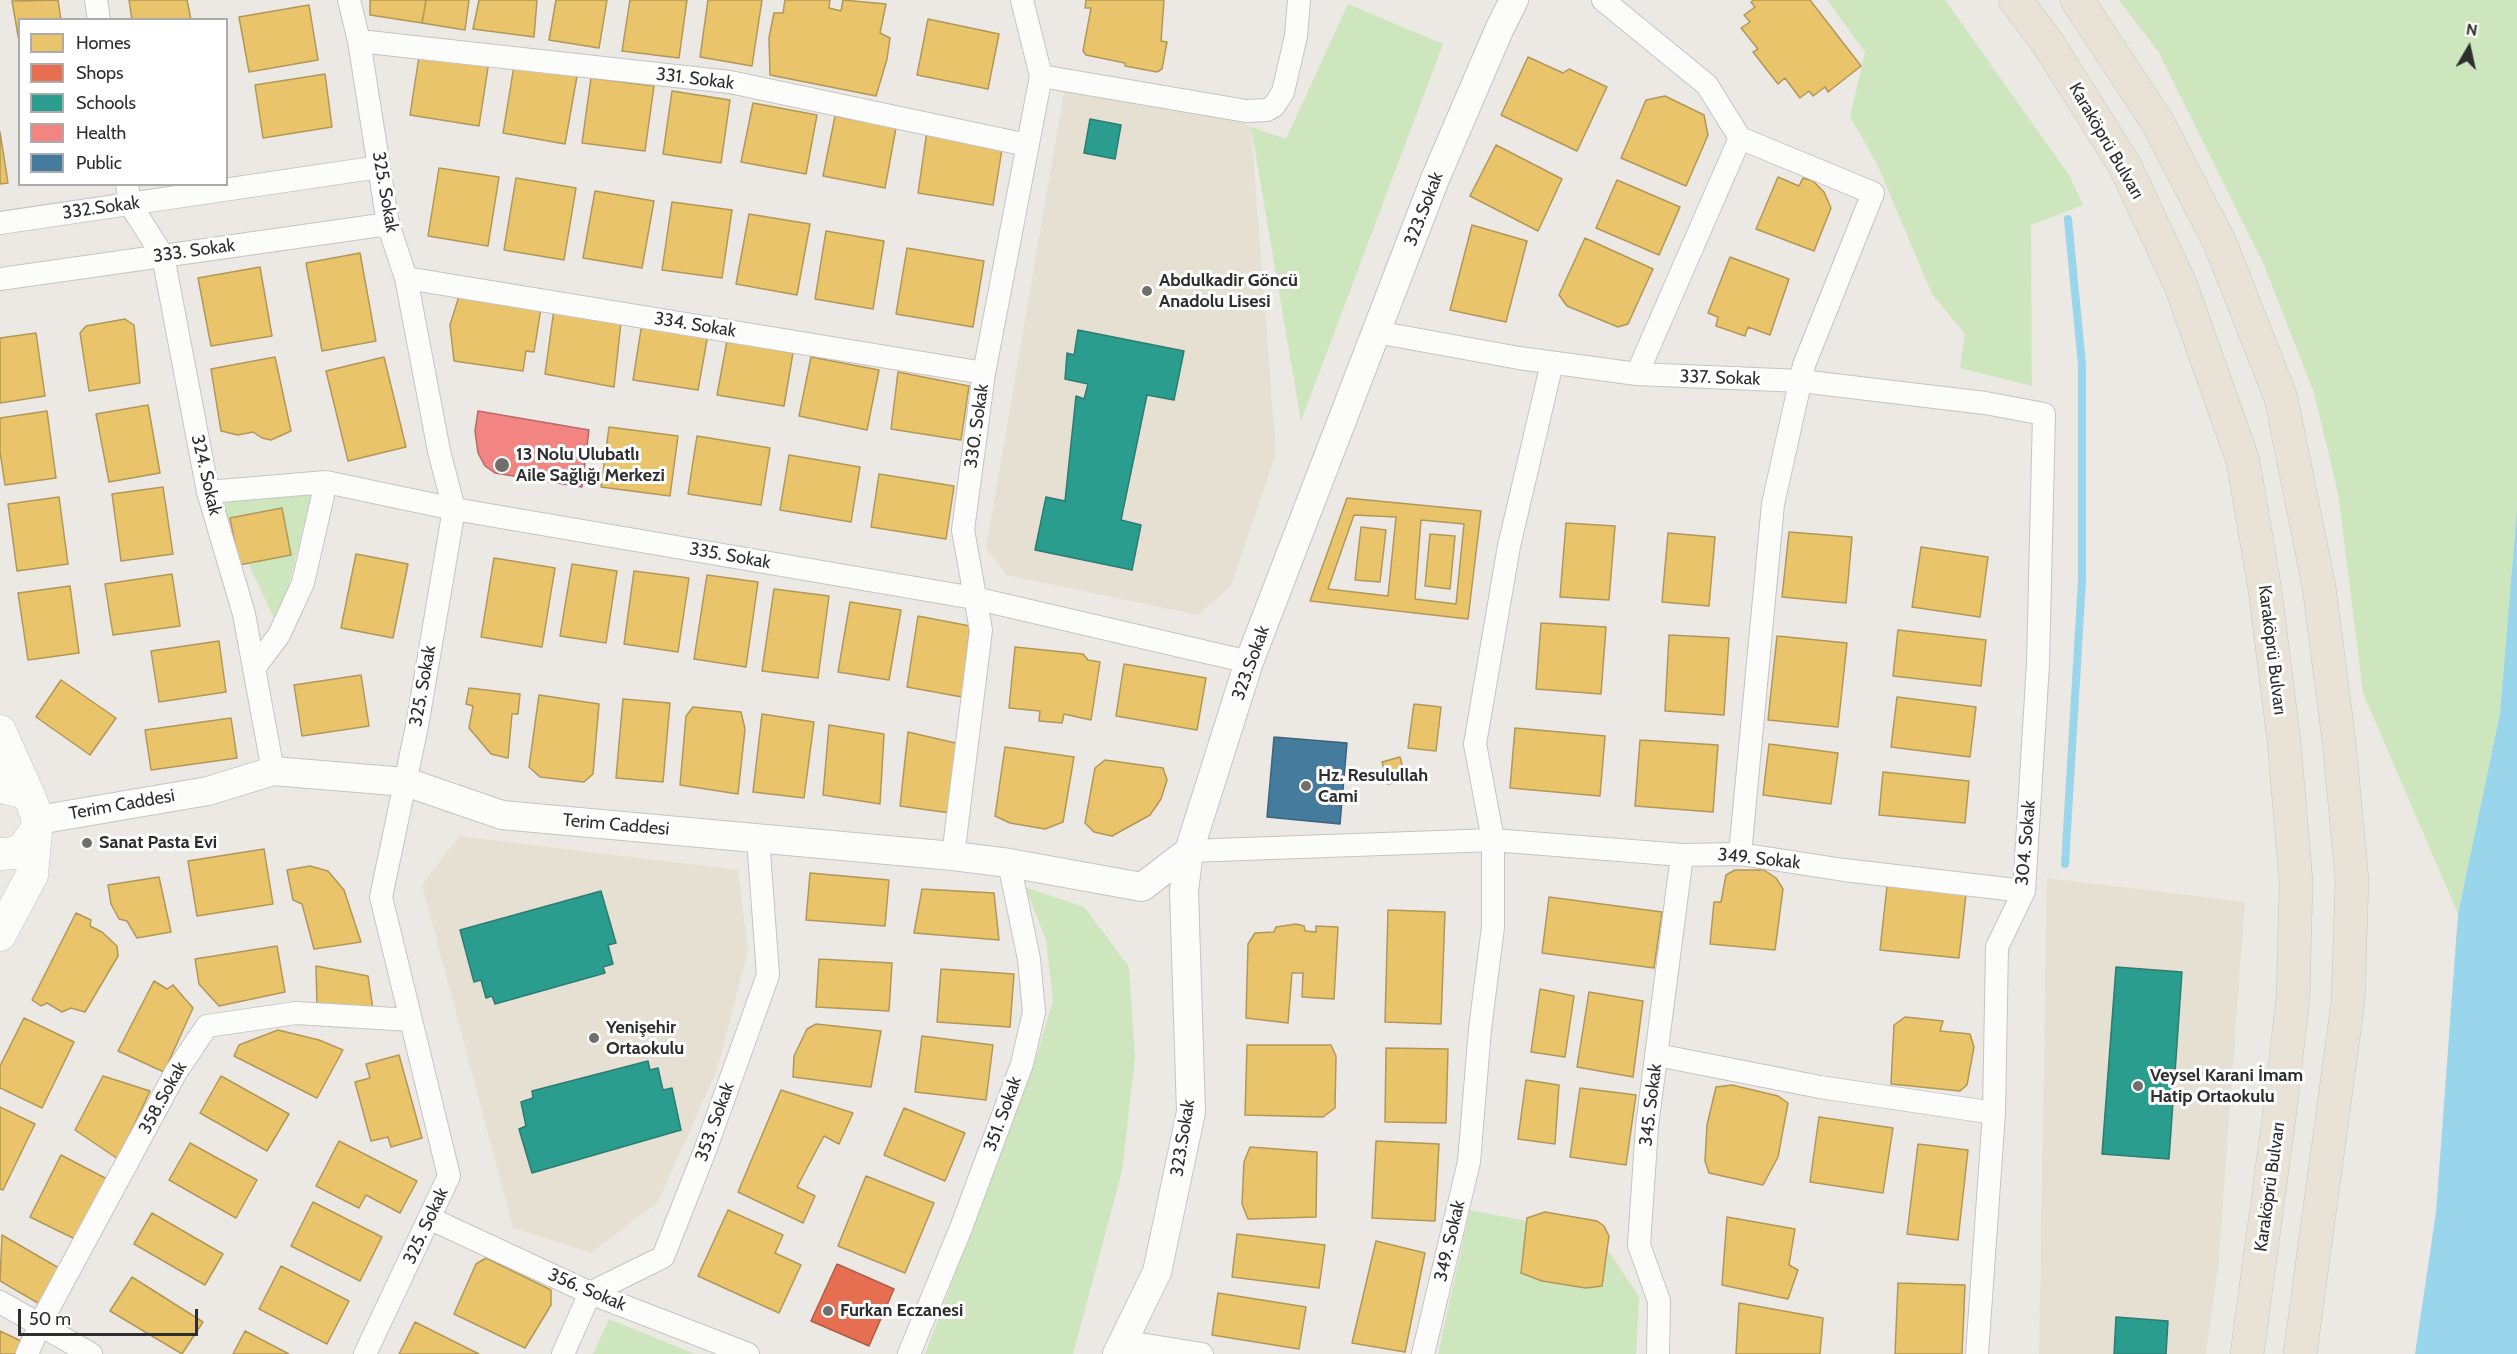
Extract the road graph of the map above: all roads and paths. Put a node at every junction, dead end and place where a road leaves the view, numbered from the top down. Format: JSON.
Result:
{"nodes":[{"id":1,"x":96,"y":0,"type":"edge"},
{"id":2,"x":349,"y":0,"type":"edge"},
{"id":3,"x":1022,"y":0,"type":"edge"},
{"id":4,"x":1299,"y":0,"type":"edge"},
{"id":5,"x":1514,"y":0,"type":"edge"},
{"id":6,"x":1603,"y":0,"type":"edge"},
{"id":7,"x":2015,"y":0,"type":"edge"},
{"id":8,"x":2077,"y":0,"type":"edge"},
{"id":9,"x":99,"y":18,"type":"edge"},
{"id":10,"x":359,"y":41,"type":"junction"},
{"id":11,"x":1041,"y":76,"type":"junction"},
{"id":12,"x":1740,"y":138,"type":"junction"},
{"id":13,"x":1027,"y":145,"type":"junction"},
{"id":14,"x":379,"y":167,"type":"junction"},
{"id":15,"x":228,"y":183,"type":"edge"},
{"id":16,"x":203,"y":186,"type":"edge"},
{"id":17,"x":129,"y":194,"type":"edge"},
{"id":18,"x":0,"y":223,"type":"edge"},
{"id":19,"x":388,"y":224,"type":"junction"},
{"id":20,"x":163,"y":256,"type":"junction"},
{"id":21,"x":406,"y":278,"type":"junction"},
{"id":22,"x":0,"y":279,"type":"edge"},
{"id":23,"x":1376,"y":332,"type":"junction"},
{"id":24,"x":1552,"y":363,"type":"junction"},
{"id":25,"x":984,"y":373,"type":"junction"},
{"id":26,"x":1637,"y":374,"type":"junction"},
{"id":27,"x":1801,"y":381,"type":"junction"},
{"id":28,"x":2044,"y":435,"type":"joint"},
{"id":29,"x":326,"y":482,"type":"junction"},
{"id":30,"x":208,"y":492,"type":"junction"},
{"id":31,"x":454,"y":509,"type":"junction"},
{"id":32,"x":974,"y":598,"type":"junction"},
{"id":33,"x":1249,"y":662,"type":"junction"},
{"id":34,"x":255,"y":667,"type":"junction"},
{"id":35,"x":0,"y":731,"type":"edge"},
{"id":36,"x":273,"y":771,"type":"junction"},
{"id":37,"x":406,"y":782,"type":"junction"},
{"id":38,"x":0,"y":787,"type":"edge"},
{"id":39,"x":35,"y":817,"type":"junction"},
{"id":40,"x":758,"y":838,"type":"junction"},
{"id":41,"x":1493,"y":840,"type":"junction"},
{"id":42,"x":1190,"y":851,"type":"junction"},
{"id":43,"x":0,"y":854,"type":"edge"},
{"id":44,"x":1740,"y":854,"type":"junction"},
{"id":45,"x":1682,"y":855,"type":"junction"},
{"id":46,"x":953,"y":856,"type":"junction"},
{"id":47,"x":1009,"y":862,"type":"junction"},
{"id":48,"x":2024,"y":891,"type":"junction"},
{"id":49,"x":0,"y":935,"type":"edge"},
{"id":50,"x":411,"y":1020,"type":"junction"},
{"id":51,"x":1657,"y":1055,"type":"junction"},
{"id":52,"x":1994,"y":1113,"type":"junction"},
{"id":53,"x":429,"y":1218,"type":"junction"},
{"id":54,"x":590,"y":1293,"type":"junction"},
{"id":55,"x":0,"y":1302,"type":"edge"},
{"id":56,"x":40,"y":1324,"type":"junction"},
{"id":57,"x":1119,"y":1348,"type":"edge"},
{"id":58,"x":27,"y":1354,"type":"edge"},
{"id":59,"x":91,"y":1354,"type":"edge"},
{"id":60,"x":365,"y":1354,"type":"edge"},
{"id":61,"x":563,"y":1354,"type":"edge"},
{"id":62,"x":748,"y":1354,"type":"edge"},
{"id":63,"x":909,"y":1354,"type":"edge"},
{"id":64,"x":1202,"y":1354,"type":"edge"},
{"id":65,"x":1423,"y":1354,"type":"edge"},
{"id":66,"x":1658,"y":1354,"type":"edge"},
{"id":67,"x":1977,"y":1354,"type":"edge"},
{"id":68,"x":2247,"y":1354,"type":"edge"},
{"id":69,"x":2300,"y":1354,"type":"edge"}],
"edges":[{"from":1,"to":9,"type":"street"},
{"from":2,"to":10,"type":"street","name":"325. Sokak"},
{"from":3,"to":11,"type":"street","name":"330. Sokak"},
{"from":4,"to":11,"type":"street"},
{"from":5,"to":23,"type":"street","name":"323.Sokak"},
{"from":6,"to":12,"type":"street"},
{"from":7,"to":68,"type":"highway","name":"Karaköprü Bulvarı"},
{"from":8,"to":69,"type":"highway"},
{"from":10,"to":13,"type":"street","name":"331. Sokak"},
{"from":10,"to":14,"type":"street","name":"325. Sokak"},
{"from":11,"to":13,"type":"street","name":"330. Sokak"},
{"from":12,"to":26,"type":"street"},
{"from":12,"to":27,"type":"street"},
{"from":13,"to":25,"type":"street","name":"330. Sokak"},
{"from":14,"to":15,"type":"street","name":"332.Sokak"},
{"from":14,"to":19,"type":"street","name":"325. Sokak"},
{"from":16,"to":17,"type":"street","name":"332.Sokak"},
{"from":17,"to":18,"type":"street","name":"332.Sokak"},
{"from":17,"to":20,"type":"street","name":"324. Sokak"},
{"from":19,"to":20,"type":"street","name":"333. Sokak"},
{"from":19,"to":21,"type":"street","name":"325. Sokak"},
{"from":20,"to":22,"type":"street","name":"333. Sokak"},
{"from":20,"to":30,"type":"street","name":"324. Sokak"},
{"from":21,"to":25,"type":"street","name":"334. Sokak"},
{"from":21,"to":31,"type":"street","name":"325. Sokak"},
{"from":23,"to":24,"type":"street","name":"337. Sokak"},
{"from":23,"to":33,"type":"street","name":"323.Sokak"},
{"from":24,"to":26,"type":"street","name":"337. Sokak"},
{"from":24,"to":41,"type":"street"},
{"from":25,"to":32,"type":"street","name":"330. Sokak"},
{"from":26,"to":27,"type":"street","name":"337. Sokak"},
{"from":27,"to":28,"type":"street","name":"337. Sokak"},
{"from":27,"to":44,"type":"street"},
{"from":28,"to":48,"type":"street","name":"304. Sokak"},
{"from":29,"to":30,"type":"street","name":"335. Sokak"},
{"from":29,"to":31,"type":"street","name":"335. Sokak"},
{"from":29,"to":34,"type":"street"},
{"from":30,"to":34,"type":"street","name":"324. Sokak"},
{"from":31,"to":32,"type":"street","name":"335. Sokak"},
{"from":31,"to":37,"type":"street","name":"325. Sokak"},
{"from":32,"to":33,"type":"street","name":"335. Sokak"},
{"from":32,"to":46,"type":"street","name":"330. Sokak"},
{"from":33,"to":42,"type":"street","name":"323.Sokak"},
{"from":34,"to":36,"type":"street","name":"324. Sokak"},
{"from":35,"to":39,"type":"main road"},
{"from":36,"to":37,"type":"street","name":"Terim Caddesi"},
{"from":36,"to":39,"type":"street","name":"Terim Caddesi"},
{"from":37,"to":40,"type":"street","name":"Terim Caddesi"},
{"from":37,"to":50,"type":"street","name":"325. Sokak"},
{"from":38,"to":39,"type":"main road"},
{"from":39,"to":43,"type":"main road"},
{"from":39,"to":49,"type":"main road"},
{"from":40,"to":46,"type":"street","name":"Terim Caddesi"},
{"from":40,"to":54,"type":"street","name":"353. Sokak"},
{"from":41,"to":42,"type":"street","name":"349. Sokak"},
{"from":41,"to":45,"type":"street","name":"349. Sokak"},
{"from":41,"to":65,"type":"street","name":"349. Sokak"},
{"from":42,"to":47,"type":"street","name":"Terim Caddesi"},
{"from":42,"to":57,"type":"street","name":"323.Sokak"},
{"from":44,"to":45,"type":"street","name":"349. Sokak"},
{"from":44,"to":48,"type":"street","name":"349. Sokak"},
{"from":45,"to":51,"type":"street","name":"345. Sokak"},
{"from":46,"to":47,"type":"street","name":"Terim Caddesi"},
{"from":47,"to":63,"type":"street","name":"351. Sokak"},
{"from":48,"to":52,"type":"street","name":"304. Sokak"},
{"from":50,"to":53,"type":"street","name":"325. Sokak"},
{"from":50,"to":56,"type":"street","name":"358.Sokak"},
{"from":51,"to":52,"type":"street"},
{"from":51,"to":66,"type":"street","name":"345. Sokak"},
{"from":52,"to":67,"type":"street","name":"304. Sokak"},
{"from":53,"to":54,"type":"street","name":"356. Sokak"},
{"from":53,"to":60,"type":"street","name":"325. Sokak"},
{"from":54,"to":61,"type":"street"},
{"from":54,"to":62,"type":"street","name":"356. Sokak"},
{"from":55,"to":56,"type":"street"},
{"from":56,"to":58,"type":"street","name":"358.Sokak"},
{"from":56,"to":59,"type":"street"},
{"from":57,"to":64,"type":"street"}]}
